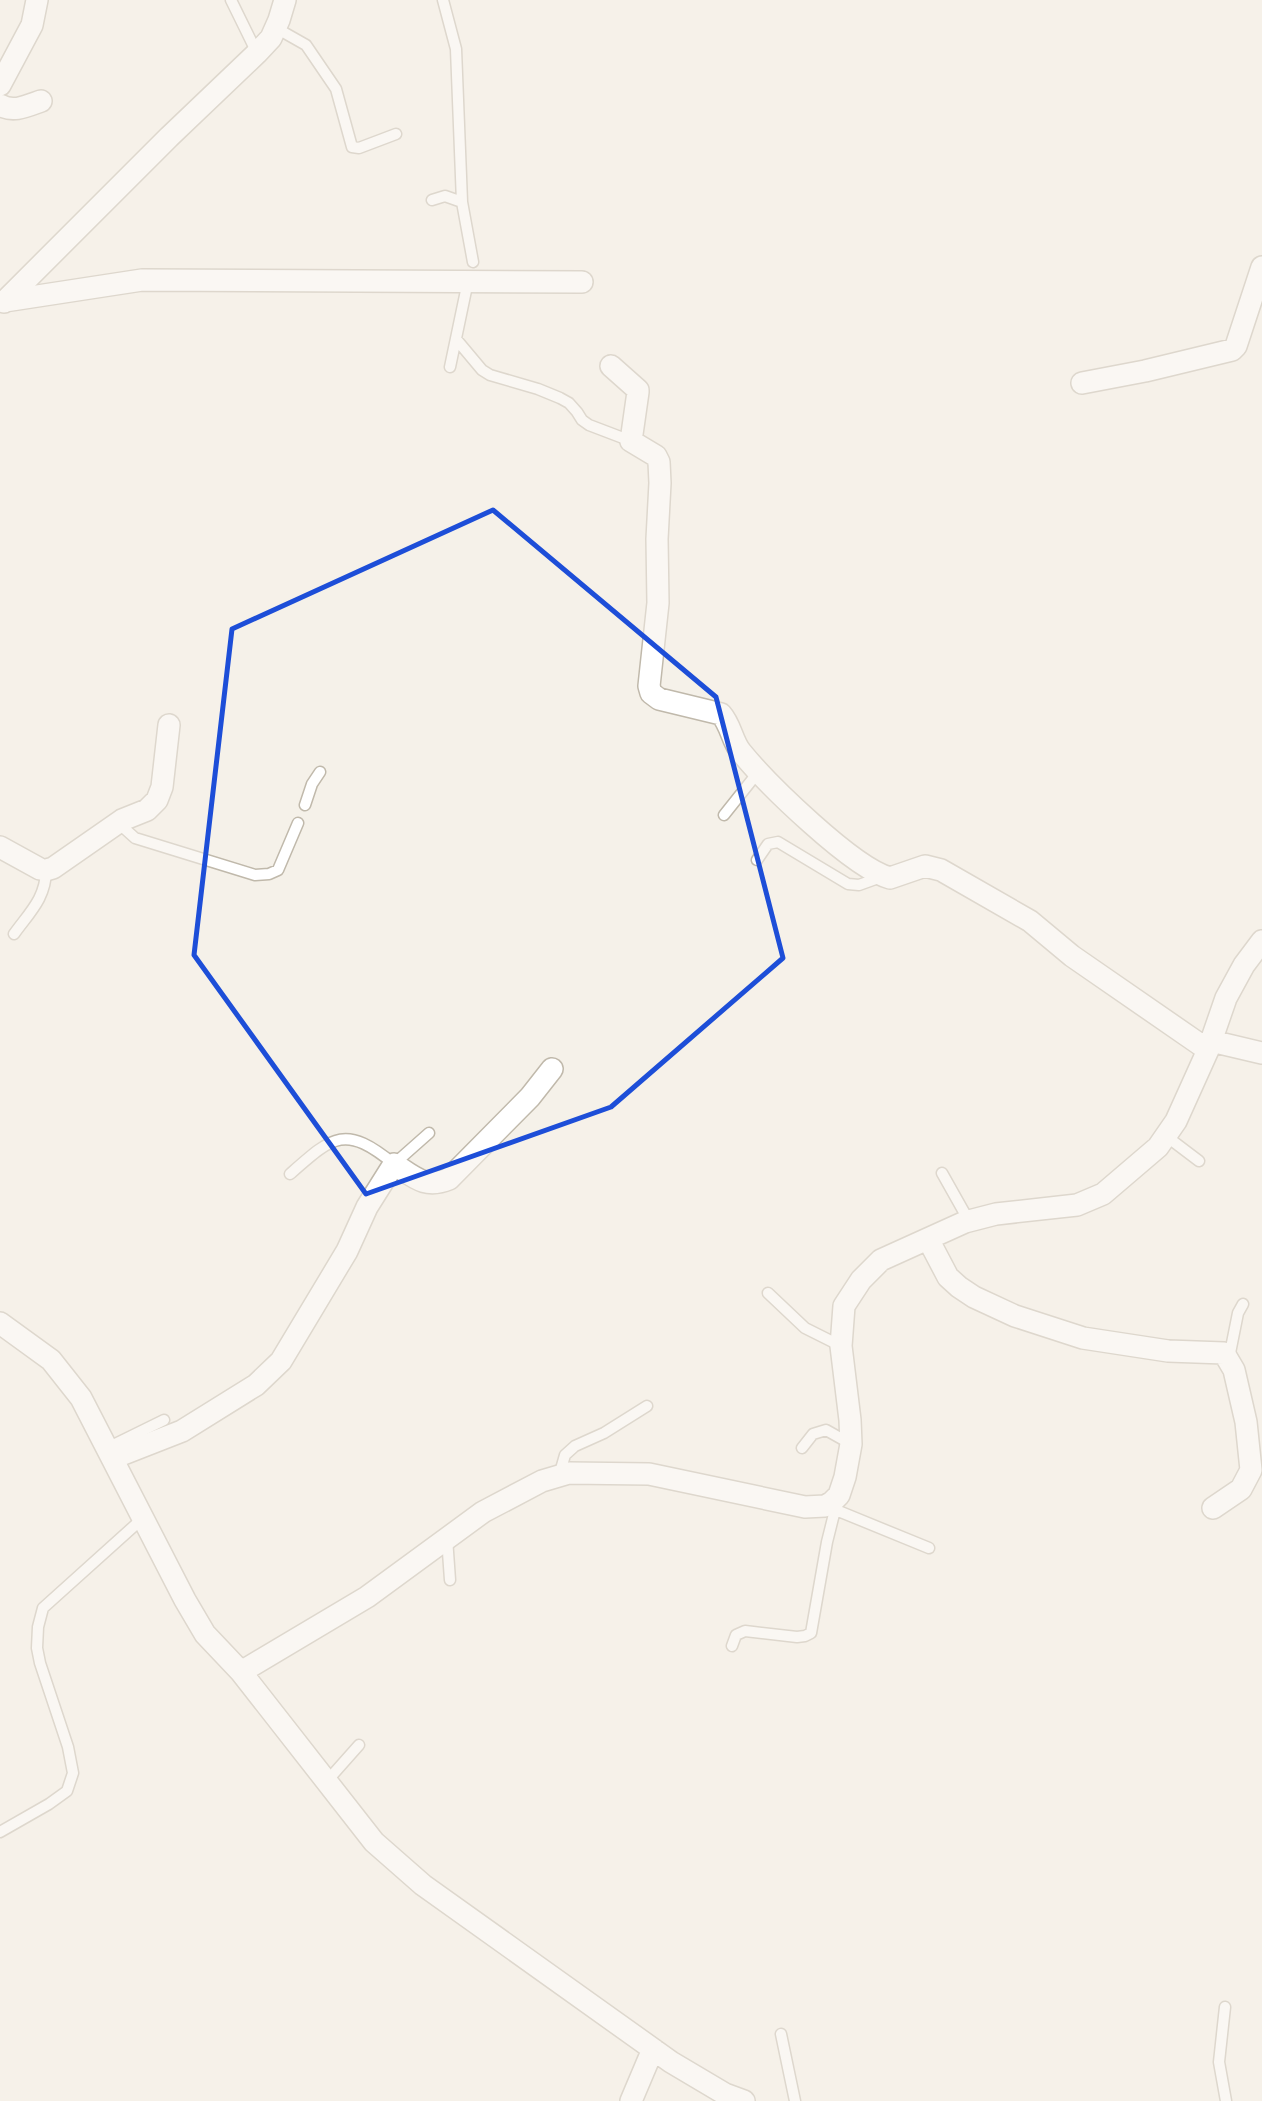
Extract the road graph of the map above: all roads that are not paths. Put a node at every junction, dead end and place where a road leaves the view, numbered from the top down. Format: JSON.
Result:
{"nodes":[{"id":1,"x":37,"y":0,"type":"edge"},
{"id":2,"x":231,"y":0,"type":"edge"},
{"id":3,"x":285,"y":0,"type":"edge"},
{"id":4,"x":443,"y":0,"type":"edge"},
{"id":5,"x":276,"y":28,"type":"junction"},
{"id":6,"x":257,"y":53,"type":"junction"},
{"id":7,"x":0,"y":85,"type":"edge"},
{"id":8,"x":41,"y":101,"type":"dead end"},
{"id":9,"x":0,"y":105,"type":"edge"},
{"id":10,"x":396,"y":134,"type":"dead end"},
{"id":11,"x":432,"y":200,"type":"dead end"},
{"id":12,"x":462,"y":202,"type":"junction"},
{"id":13,"x":1262,"y":267,"type":"edge"},
{"id":14,"x":473,"y":274,"type":"junction"},
{"id":15,"x":582,"y":282,"type":"dead end"},
{"id":16,"x":3,"y":304,"type":"edge"},
{"id":17,"x":456,"y":339,"type":"junction"},
{"id":18,"x":611,"y":366,"type":"dead end"},
{"id":19,"x":450,"y":367,"type":"dead end"},
{"id":20,"x":1082,"y":383,"type":"dead end"},
{"id":21,"x":631,"y":442,"type":"junction"},
{"id":22,"x":169,"y":725,"type":"dead end"},
{"id":23,"x":759,"y":771,"type":"junction"},
{"id":24,"x":320,"y":772,"type":"dead end"},
{"id":25,"x":305,"y":805,"type":"dead end"},
{"id":26,"x":724,"y":815,"type":"dead end"},
{"id":27,"x":122,"y":820,"type":"junction"},
{"id":28,"x":298,"y":823,"type":"dead end"},
{"id":29,"x":0,"y":847,"type":"edge"},
{"id":30,"x":757,"y":860,"type":"dead end"},
{"id":31,"x":46,"y":870,"type":"junction"},
{"id":32,"x":884,"y":876,"type":"junction"},
{"id":33,"x":14,"y":934,"type":"dead end"},
{"id":34,"x":1262,"y":941,"type":"edge"},
{"id":35,"x":1210,"y":1045,"type":"junction"},
{"id":36,"x":1262,"y":1053,"type":"edge"},
{"id":37,"x":552,"y":1069,"type":"dead end"},
{"id":38,"x":429,"y":1133,"type":"dead end"},
{"id":39,"x":1166,"y":1136,"type":"junction"},
{"id":40,"x":1199,"y":1161,"type":"dead end"},
{"id":41,"x":394,"y":1164,"type":"junction"},
{"id":42,"x":942,"y":1173,"type":"dead end"},
{"id":43,"x":290,"y":1174,"type":"dead end"},
{"id":44,"x":969,"y":1221,"type":"junction"},
{"id":45,"x":928,"y":1239,"type":"junction"},
{"id":46,"x":768,"y":1293,"type":"dead end"},
{"id":47,"x":1243,"y":1304,"type":"dead end"},
{"id":48,"x":0,"y":1323,"type":"edge"},
{"id":49,"x":841,"y":1346,"type":"junction"},
{"id":50,"x":1228,"y":1358,"type":"junction"},
{"id":51,"x":647,"y":1406,"type":"dead end"},
{"id":52,"x":164,"y":1420,"type":"dead end"},
{"id":53,"x":851,"y":1444,"type":"junction"},
{"id":54,"x":802,"y":1448,"type":"dead end"},
{"id":55,"x":110,"y":1453,"type":"junction"},
{"id":56,"x":559,"y":1476,"type":"junction"},
{"id":57,"x":830,"y":1508,"type":"junction"},
{"id":58,"x":1213,"y":1508,"type":"dead end"},
{"id":59,"x":143,"y":1518,"type":"junction"},
{"id":60,"x":447,"y":1538,"type":"junction"},
{"id":61,"x":929,"y":1548,"type":"dead end"},
{"id":62,"x":450,"y":1580,"type":"dead end"},
{"id":63,"x":732,"y":1646,"type":"dead end"},
{"id":64,"x":241,"y":1672,"type":"junction"},
{"id":65,"x":359,"y":1745,"type":"dead end"},
{"id":66,"x":327,"y":1782,"type":"junction"},
{"id":67,"x":0,"y":1832,"type":"edge"},
{"id":68,"x":1225,"y":2007,"type":"dead end"},
{"id":69,"x":780,"y":2034,"type":"dead end"},
{"id":70,"x":653,"y":2049,"type":"junction"},
{"id":71,"x":732,"y":2099,"type":"edge"},
{"id":72,"x":631,"y":2101,"type":"edge"},
{"id":73,"x":795,"y":2101,"type":"edge"},
{"id":74,"x":1226,"y":2101,"type":"edge"}],
"edges":[{"from":1,"to":7,"type":"street"},
{"from":2,"to":6,"type":"lane"},
{"from":3,"to":5,"type":"street"},
{"from":4,"to":12,"type":"lane"},
{"from":5,"to":6,"type":"street"},
{"from":5,"to":10,"type":"lane"},
{"from":6,"to":16,"type":"street"},
{"from":8,"to":9,"type":"street"},
{"from":11,"to":12,"type":"lane"},
{"from":12,"to":14,"type":"lane"},
{"from":13,"to":20,"type":"street"},
{"from":14,"to":15,"type":"street"},
{"from":14,"to":16,"type":"street"},
{"from":14,"to":17,"type":"lane"},
{"from":17,"to":19,"type":"lane"},
{"from":17,"to":21,"type":"lane"},
{"from":18,"to":21,"type":"street"},
{"from":21,"to":23,"type":"street"},
{"from":22,"to":27,"type":"street"},
{"from":23,"to":26,"type":"lane"},
{"from":23,"to":32,"type":"street"},
{"from":24,"to":25,"type":"lane"},
{"from":27,"to":28,"type":"lane"},
{"from":27,"to":31,"type":"street"},
{"from":29,"to":31,"type":"street"},
{"from":30,"to":32,"type":"lane"},
{"from":31,"to":33,"type":"lane"},
{"from":32,"to":35,"type":"street"},
{"from":34,"to":35,"type":"street"},
{"from":35,"to":36,"type":"street"},
{"from":35,"to":39,"type":"street"},
{"from":37,"to":41,"type":"street"},
{"from":38,"to":41,"type":"lane"},
{"from":39,"to":40,"type":"lane"},
{"from":39,"to":44,"type":"street"},
{"from":41,"to":43,"type":"lane"},
{"from":41,"to":55,"type":"street"},
{"from":42,"to":44,"type":"lane"},
{"from":44,"to":45,"type":"street"},
{"from":45,"to":49,"type":"street"},
{"from":45,"to":50,"type":"street"},
{"from":46,"to":49,"type":"lane"},
{"from":47,"to":50,"type":"lane"},
{"from":48,"to":55,"type":"street"},
{"from":49,"to":53,"type":"street"},
{"from":50,"to":58,"type":"street"},
{"from":51,"to":56,"type":"lane"},
{"from":52,"to":55,"type":"lane"},
{"from":53,"to":54,"type":"lane"},
{"from":53,"to":57,"type":"street"},
{"from":55,"to":59,"type":"street"},
{"from":56,"to":57,"type":"street"},
{"from":56,"to":60,"type":"street"},
{"from":57,"to":61,"type":"lane"},
{"from":57,"to":63,"type":"lane"},
{"from":59,"to":64,"type":"street"},
{"from":59,"to":67,"type":"lane"},
{"from":60,"to":62,"type":"lane"},
{"from":60,"to":64,"type":"street"},
{"from":64,"to":66,"type":"street"},
{"from":65,"to":66,"type":"lane"},
{"from":66,"to":70,"type":"street"},
{"from":68,"to":74,"type":"lane"},
{"from":69,"to":73,"type":"lane"},
{"from":70,"to":71,"type":"street"},
{"from":70,"to":72,"type":"street"}]}
